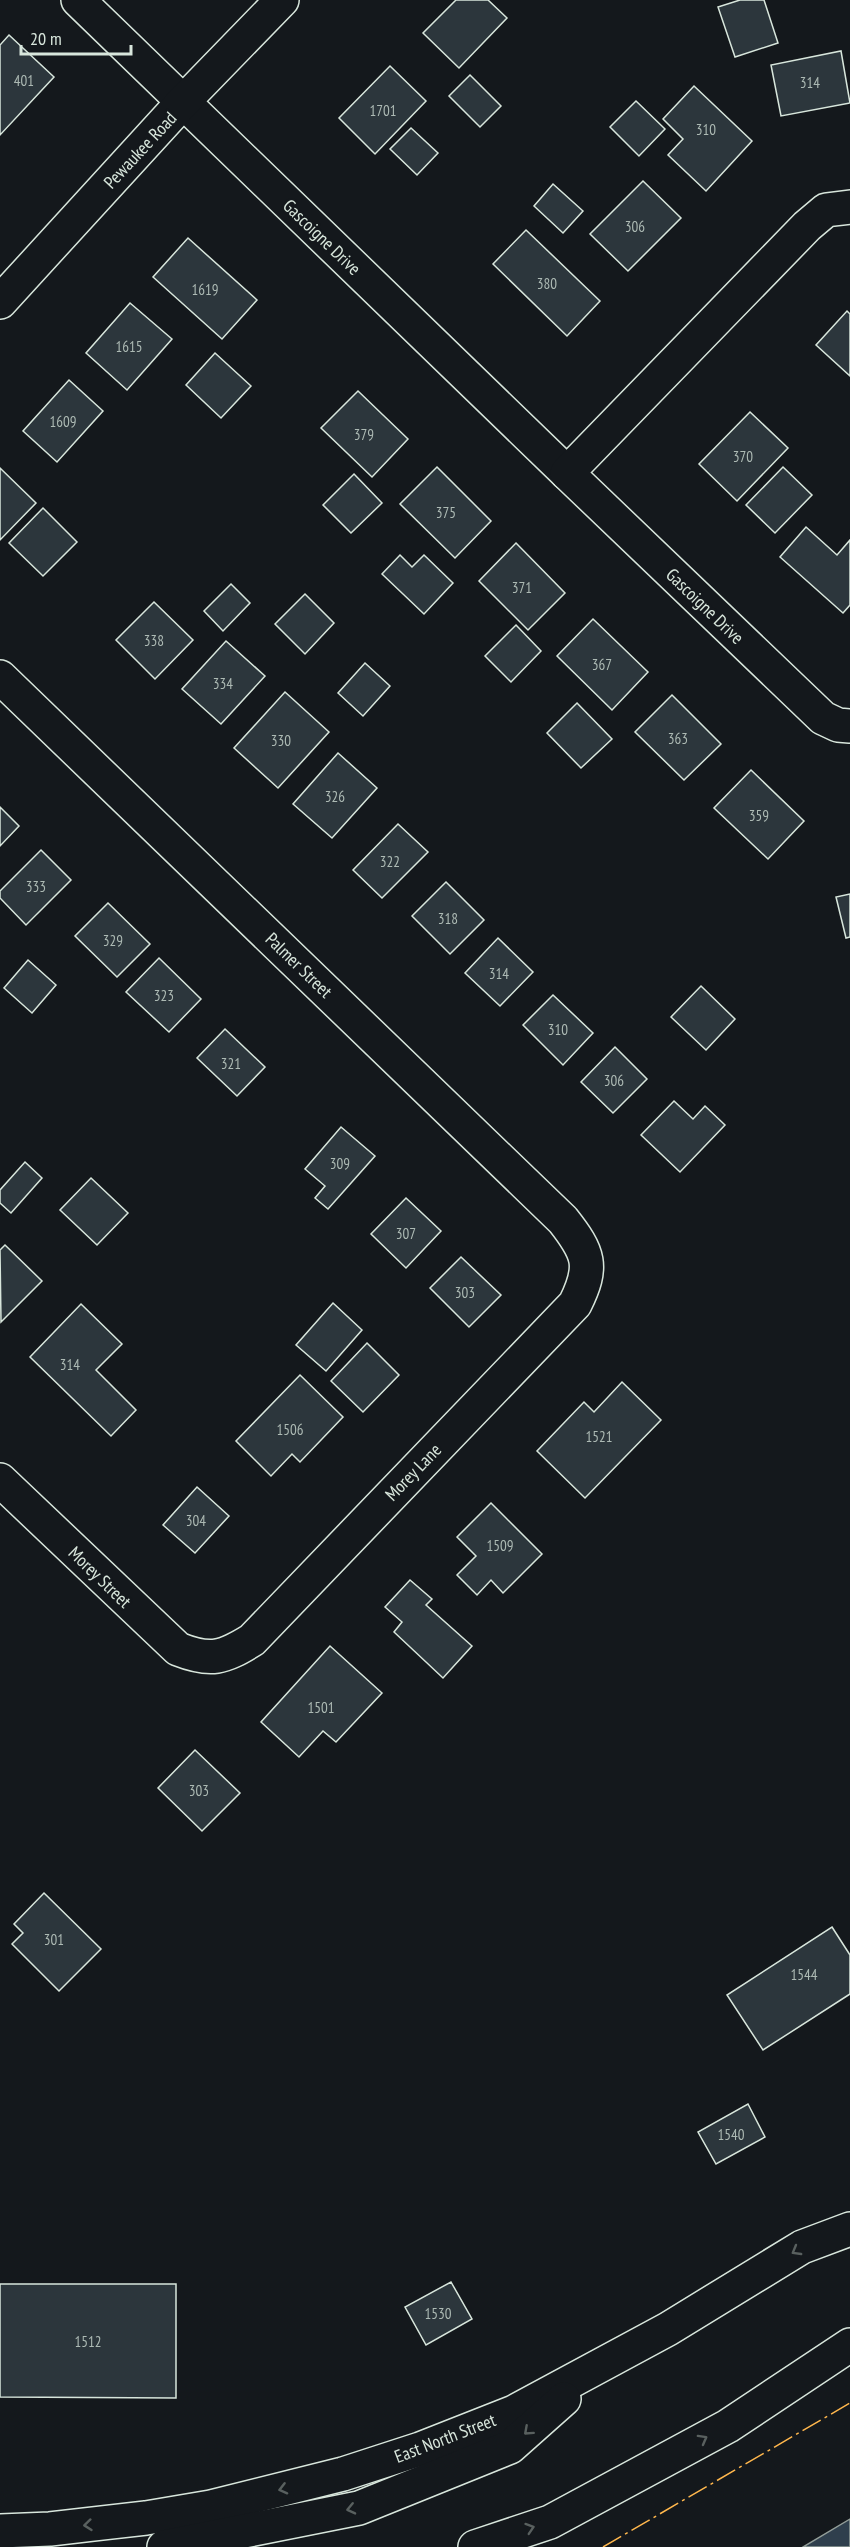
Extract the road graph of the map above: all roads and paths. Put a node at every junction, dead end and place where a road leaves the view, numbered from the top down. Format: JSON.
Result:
{"nodes":[{"id":1,"x":78,"y":0,"type":"edge"},
{"id":2,"x":282,"y":0,"type":"edge"},
{"id":3,"x":182,"y":104,"type":"junction"},
{"id":4,"x":850,"y":207,"type":"edge"},
{"id":5,"x":0,"y":302,"type":"edge"},
{"id":6,"x":567,"y":473,"type":"junction"},
{"id":7,"x":0,"y":677,"type":"edge"},
{"id":8,"x":850,"y":726,"type":"edge"},
{"id":9,"x":588,"y":1261,"type":"joint"},
{"id":10,"x":0,"y":1480,"type":"edge"},
{"id":11,"x":210,"y":1659,"type":"joint"},
{"id":12,"x":850,"y":2229,"type":"edge"},
{"id":13,"x":850,"y":2345,"type":"edge"},
{"id":14,"x":603,"y":2364,"type":"junction"},
{"id":15,"x":0,"y":2531,"type":"edge"},
{"id":16,"x":165,"y":2547,"type":"edge"},
{"id":17,"x":475,"y":2547,"type":"edge"}],
"edges":[{"from":1,"to":3,"type":"street","name":"Gascoigne Drive"},
{"from":2,"to":3,"type":"street","name":"Pewaukee Road"},
{"from":3,"to":5,"type":"street","name":"Pewaukee Road"},
{"from":3,"to":6,"type":"street","name":"Gascoigne Drive"},
{"from":4,"to":6,"type":"street"},
{"from":6,"to":8,"type":"street","name":"Gascoigne Drive"},
{"from":7,"to":9,"type":"street","name":"Palmer Street"},
{"from":9,"to":11,"type":"street","name":"Morey Lane"},
{"from":10,"to":11,"type":"street","name":"Morey Street"},
{"from":12,"to":14,"type":"street","name":"East North Street","one_way":true},
{"from":17,"to":13,"type":"street","one_way":true},
{"from":14,"to":15,"type":"street","name":"East North Street","one_way":true},
{"from":14,"to":16,"type":"street","one_way":true}]}
